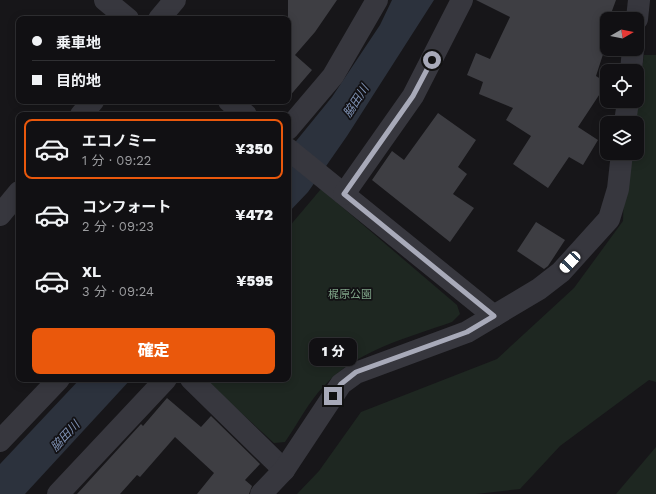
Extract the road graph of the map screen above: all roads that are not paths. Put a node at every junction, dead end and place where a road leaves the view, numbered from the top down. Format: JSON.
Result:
{"nodes":[{"id":1,"x":105,"y":0,"type":"edge"},
{"id":2,"x":175,"y":0,"type":"edge"},
{"id":3,"x":377,"y":0,"type":"edge"},
{"id":4,"x":462,"y":0,"type":"edge"},
{"id":5,"x":639,"y":0,"type":"edge"},
{"id":6,"x":638,"y":12,"type":"edge"},
{"id":7,"x":124,"y":16,"type":"edge"},
{"id":8,"x":162,"y":16,"type":"edge"},
{"id":9,"x":90,"y":104,"type":"edge"},
{"id":10,"x":233,"y":104,"type":"edge"},
{"id":11,"x":84,"y":112,"type":"edge"},
{"id":12,"x":242,"y":112,"type":"edge"},
{"id":13,"x":291,"y":125,"type":"edge"},
{"id":14,"x":291,"y":151,"type":"edge"},
{"id":15,"x":621,"y":160,"type":"edge"},
{"id":16,"x":340,"y":191,"type":"junction"},
{"id":17,"x":16,"y":196,"type":"edge"},
{"id":18,"x":0,"y":215,"type":"edge"},
{"id":19,"x":494,"y":316,"type":"junction"},
{"id":20,"x":55,"y":382,"type":"edge"},
{"id":21,"x":163,"y":382,"type":"edge"},
{"id":22,"x":194,"y":382,"type":"edge"},
{"id":23,"x":0,"y":441,"type":"edge"},
{"id":24,"x":284,"y":470,"type":"junction"},
{"id":25,"x":58,"y":494,"type":"edge"},
{"id":26,"x":261,"y":494,"type":"edge"}],
"edges":[{"from":1,"to":7,"type":"street"},
{"from":2,"to":8,"type":"street"},
{"from":3,"to":13,"type":"street"},
{"from":4,"to":16,"type":"street"},
{"from":5,"to":6,"type":"street"},
{"from":9,"to":11,"type":"street"},
{"from":10,"to":12,"type":"street"},
{"from":14,"to":16,"type":"street"},
{"from":15,"to":19,"type":"street"},
{"from":16,"to":19,"type":"street"},
{"from":17,"to":18,"type":"street"},
{"from":19,"to":24,"type":"street"},
{"from":20,"to":23,"type":"street"},
{"from":21,"to":25,"type":"street"},
{"from":22,"to":24,"type":"street"},
{"from":24,"to":26,"type":"street"}]}
